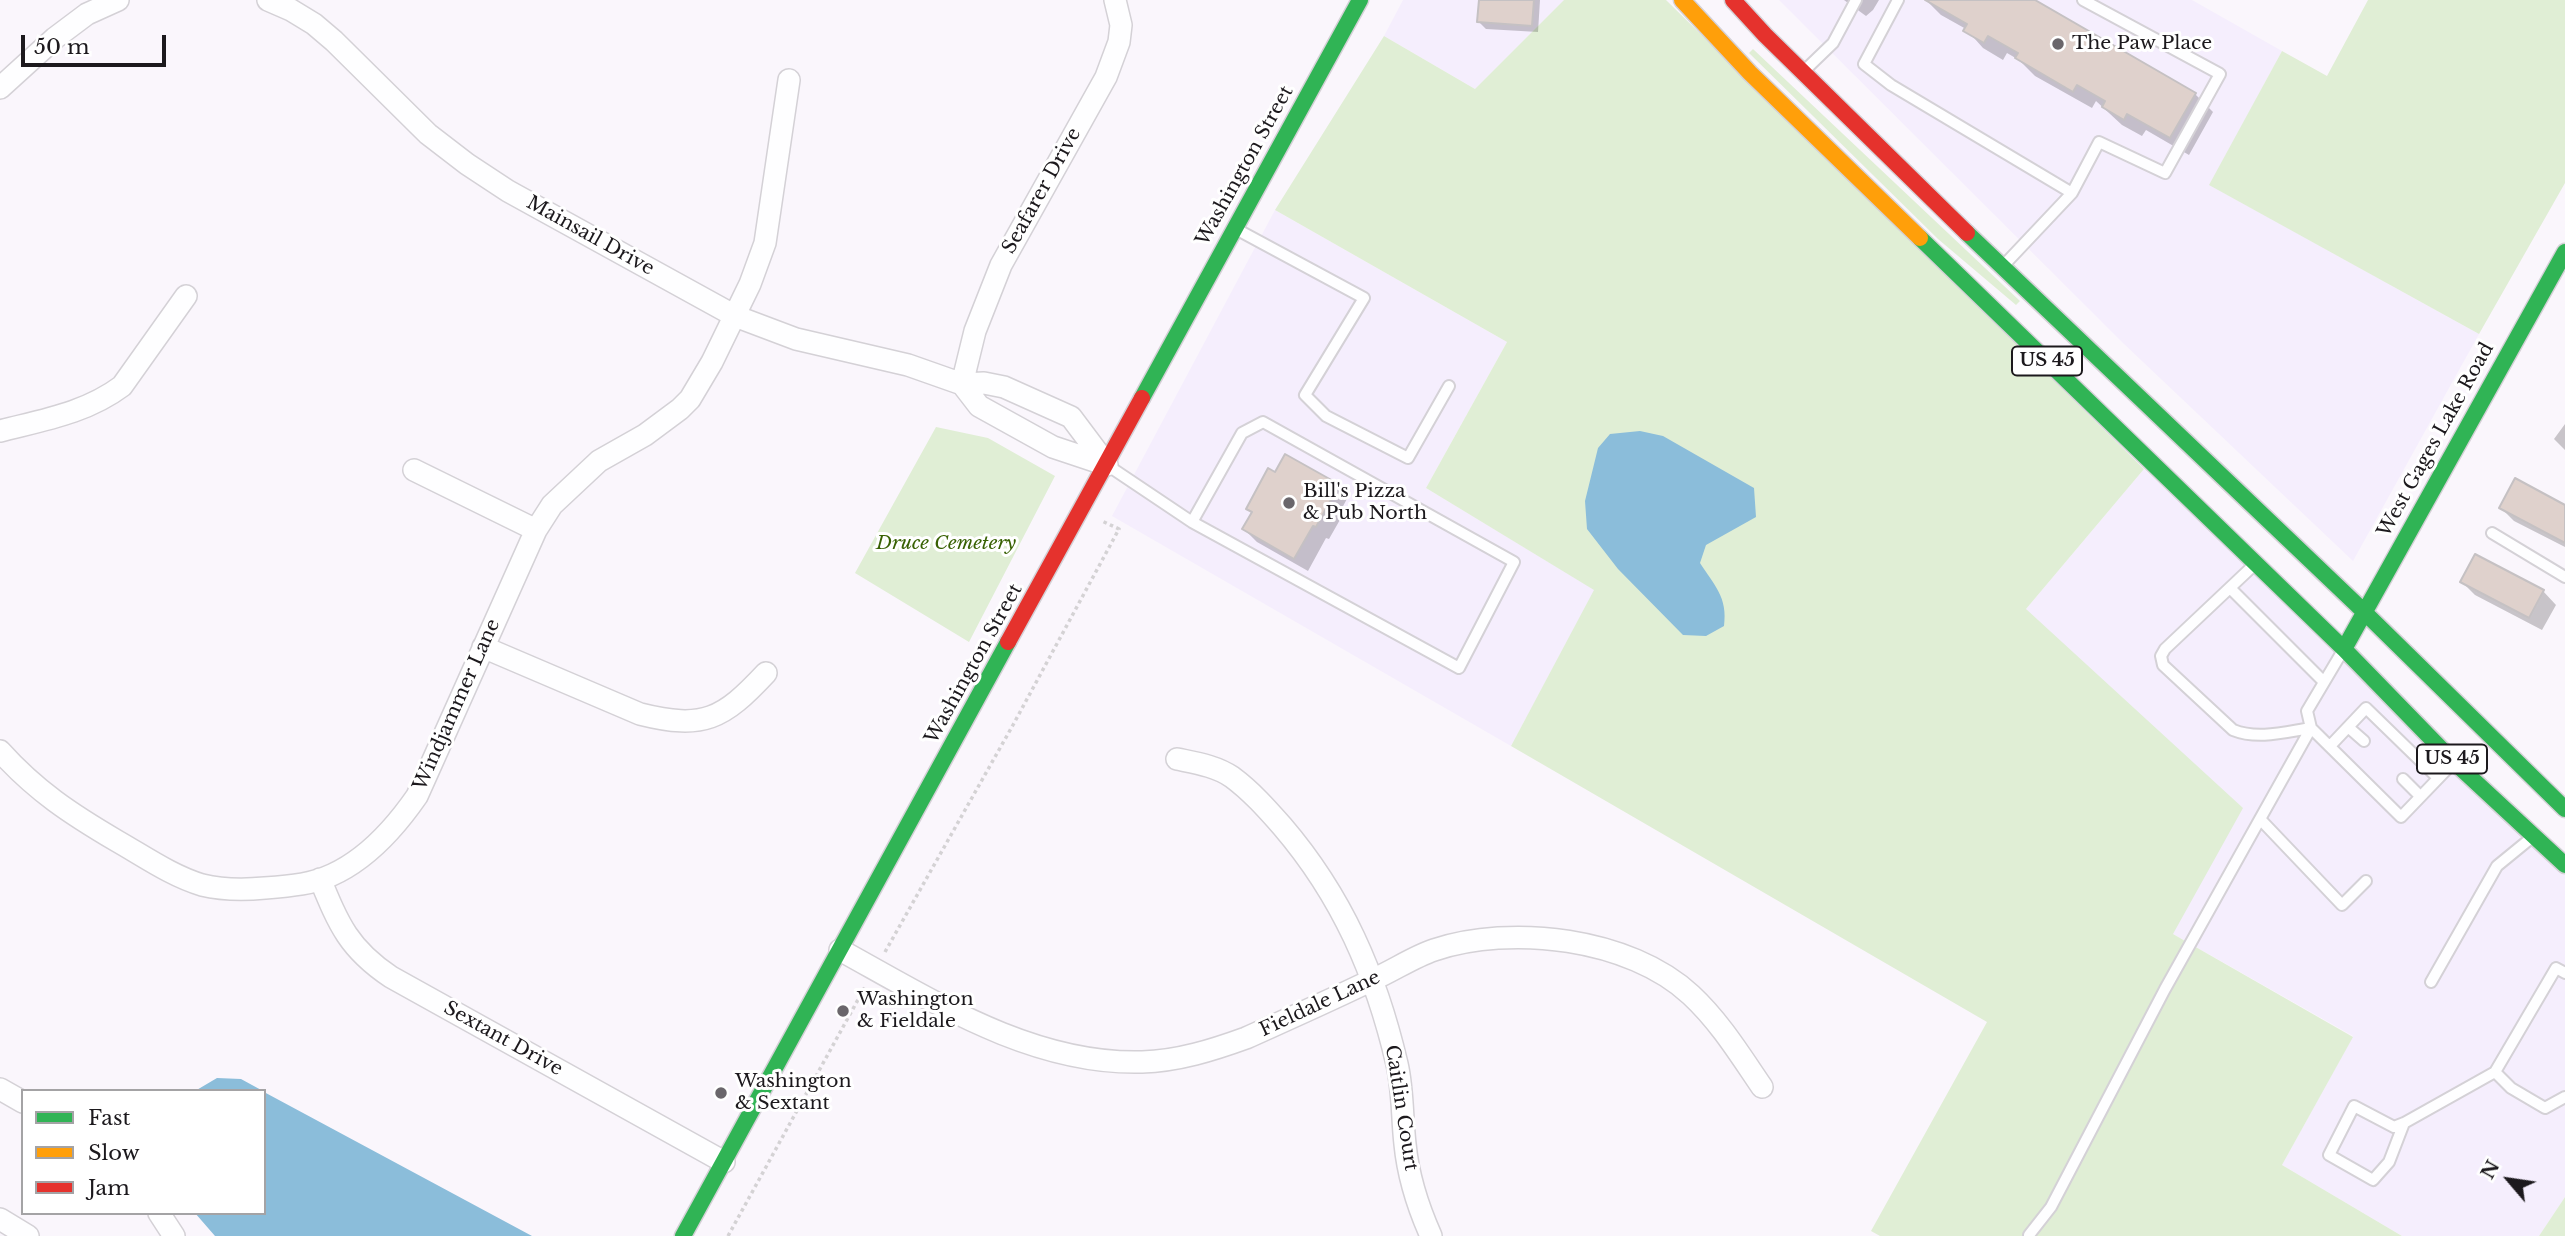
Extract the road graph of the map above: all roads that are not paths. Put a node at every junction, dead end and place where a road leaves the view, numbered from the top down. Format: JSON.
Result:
{"nodes":[{"id":1,"x":118,"y":0,"type":"edge"},
{"id":2,"x":268,"y":0,"type":"edge"},
{"id":3,"x":1360,"y":0,"type":"edge"},
{"id":4,"x":1682,"y":0,"type":"edge"},
{"id":5,"x":1733,"y":0,"type":"edge"},
{"id":6,"x":1857,"y":0,"type":"edge"},
{"id":7,"x":1898,"y":0,"type":"edge"},
{"id":8,"x":2083,"y":0,"type":"edge"},
{"id":9,"x":1119,"y":1,"type":"edge"},
{"id":10,"x":1803,"y":72,"type":"junction"},
{"id":11,"x":789,"y":80,"type":"dead end"},
{"id":12,"x":0,"y":88,"type":"edge"},
{"id":13,"x":2072,"y":193,"type":"junction"},
{"id":14,"x":1234,"y":228,"type":"junction"},
{"id":15,"x":2565,"y":252,"type":"edge"},
{"id":16,"x":2001,"y":267,"type":"junction"},
{"id":17,"x":186,"y":296,"type":"dead end"},
{"id":18,"x":735,"y":316,"type":"junction"},
{"id":19,"x":962,"y":384,"type":"junction"},
{"id":20,"x":1449,"y":386,"type":"dead end"},
{"id":21,"x":0,"y":431,"type":"edge"},
{"id":22,"x":1107,"y":465,"type":"junction"},
{"id":23,"x":414,"y":470,"type":"dead end"},
{"id":24,"x":1192,"y":522,"type":"junction"},
{"id":25,"x":536,"y":530,"type":"junction"},
{"id":26,"x":2492,"y":533,"type":"dead end"},
{"id":27,"x":2255,"y":564,"type":"junction"},
{"id":28,"x":2565,"y":577,"type":"edge"},
{"id":29,"x":2230,"y":588,"type":"junction"},
{"id":30,"x":2364,"y":613,"type":"junction"},
{"id":31,"x":483,"y":647,"type":"junction"},
{"id":32,"x":2344,"y":649,"type":"junction"},
{"id":33,"x":766,"y":673,"type":"dead end"},
{"id":34,"x":2324,"y":682,"type":"junction"},
{"id":35,"x":2348,"y":727,"type":"junction"},
{"id":36,"x":2311,"y":728,"type":"junction"},
{"id":37,"x":2364,"y":741,"type":"dead end"},
{"id":38,"x":2330,"y":746,"type":"junction"},
{"id":39,"x":0,"y":751,"type":"edge"},
{"id":40,"x":1177,"y":759,"type":"dead end"},
{"id":41,"x":2454,"y":762,"type":"junction"},
{"id":42,"x":2438,"y":778,"type":"junction"},
{"id":43,"x":2403,"y":779,"type":"dead end"},
{"id":44,"x":2420,"y":796,"type":"junction"},
{"id":45,"x":2565,"y":809,"type":"edge"},
{"id":46,"x":2260,"y":819,"type":"junction"},
{"id":47,"x":2534,"y":835,"type":"junction"},
{"id":48,"x":2565,"y":865,"type":"edge"},
{"id":49,"x":320,"y":879,"type":"junction"},
{"id":50,"x":2366,"y":881,"type":"dead end"},
{"id":51,"x":840,"y":950,"type":"junction"},
{"id":52,"x":2565,"y":972,"type":"edge"},
{"id":53,"x":1373,"y":980,"type":"junction"},
{"id":54,"x":2431,"y":982,"type":"dead end"},
{"id":55,"x":2495,"y":1072,"type":"junction"},
{"id":56,"x":1762,"y":1087,"type":"dead end"},
{"id":57,"x":0,"y":1089,"type":"edge"},
{"id":58,"x":2565,"y":1097,"type":"edge"},
{"id":59,"x":21,"y":1101,"type":"edge"},
{"id":60,"x":2404,"y":1123,"type":"junction"},
{"id":61,"x":724,"y":1162,"type":"junction"},
{"id":62,"x":160,"y":1215,"type":"edge"},
{"id":63,"x":0,"y":1219,"type":"edge"},
{"id":64,"x":2029,"y":1235,"type":"edge"},
{"id":65,"x":28,"y":1236,"type":"edge"},
{"id":66,"x":174,"y":1236,"type":"edge"},
{"id":67,"x":683,"y":1236,"type":"edge"},
{"id":68,"x":1431,"y":1236,"type":"edge"}],
"edges":[{"from":1,"to":12,"type":"street"},
{"from":2,"to":18,"type":"street","name":"Mainsail Drive"},
{"from":3,"to":14,"type":"main road","name":"Washington Street"},
{"from":4,"to":27,"type":"main road","number":"US 45"},
{"from":5,"to":10,"type":"main road","number":"US 45"},
{"from":6,"to":10,"type":"lane"},
{"from":7,"to":13,"type":"lane"},
{"from":8,"to":13,"type":"lane"},
{"from":9,"to":19,"type":"street","name":"Seafarer Drive"},
{"from":10,"to":16,"type":"main road","number":"US 45"},
{"from":11,"to":18,"type":"street","name":"Windjammer Lane"},
{"from":13,"to":16,"type":"lane"},
{"from":14,"to":20,"type":"lane"},
{"from":14,"to":22,"type":"main road","name":"Washington Street"},
{"from":15,"to":30,"type":"main road","name":"West Gages Lake Road"},
{"from":16,"to":30,"type":"main road","number":"US 45"},
{"from":17,"to":21,"type":"street"},
{"from":18,"to":19,"type":"street","name":"Mainsail Drive"},
{"from":18,"to":25,"type":"street","name":"Windjammer Lane"},
{"from":19,"to":22,"type":"street","name":"Mainsail Drive"},
{"from":19,"to":22,"type":"street","name":"Mainsail Drive"},
{"from":22,"to":24,"type":"lane"},
{"from":22,"to":51,"type":"main road","name":"Washington Street"},
{"from":23,"to":25,"type":"street"},
{"from":24,"to":24,"type":"lane"},
{"from":25,"to":31,"type":"street","name":"Windjammer Lane"},
{"from":26,"to":28,"type":"lane"},
{"from":27,"to":29,"type":"lane"},
{"from":27,"to":32,"type":"main road","number":"US 45"},
{"from":29,"to":34,"type":"lane"},
{"from":29,"to":36,"type":"lane"},
{"from":30,"to":32,"type":"main road","name":"West Gages Lake Road"},
{"from":30,"to":45,"type":"main road","number":"US 45"},
{"from":31,"to":33,"type":"street"},
{"from":31,"to":49,"type":"street","name":"Windjammer Lane"},
{"from":32,"to":34,"type":"lane"},
{"from":32,"to":41,"type":"main road","number":"US 45"},
{"from":34,"to":36,"type":"lane"},
{"from":35,"to":37,"type":"lane"},
{"from":35,"to":38,"type":"lane"},
{"from":35,"to":42,"type":"lane"},
{"from":36,"to":38,"type":"lane"},
{"from":36,"to":46,"type":"lane"},
{"from":38,"to":44,"type":"lane"},
{"from":39,"to":49,"type":"street","name":"Windjammer Lane"},
{"from":40,"to":53,"type":"street","name":"Caitlin Court"},
{"from":41,"to":42,"type":"lane"},
{"from":41,"to":47,"type":"main road","number":"US 45"},
{"from":42,"to":44,"type":"lane"},
{"from":43,"to":44,"type":"lane"},
{"from":46,"to":50,"type":"lane"},
{"from":46,"to":64,"type":"lane"},
{"from":47,"to":48,"type":"main road","number":"US 45"},
{"from":47,"to":54,"type":"lane"},
{"from":49,"to":61,"type":"street","name":"Sextant Drive"},
{"from":51,"to":53,"type":"street","name":"Fieldale Lane"},
{"from":51,"to":61,"type":"main road","name":"Washington Street"},
{"from":52,"to":55,"type":"lane"},
{"from":53,"to":56,"type":"street","name":"Fieldale Lane"},
{"from":53,"to":68,"type":"street","name":"Caitlin Court"},
{"from":55,"to":58,"type":"lane"},
{"from":55,"to":60,"type":"lane"},
{"from":57,"to":59,"type":"street"},
{"from":60,"to":60,"type":"lane"},
{"from":61,"to":67,"type":"main road","name":"Washington Street"},
{"from":62,"to":66,"type":"street"},
{"from":63,"to":65,"type":"street"}]}
